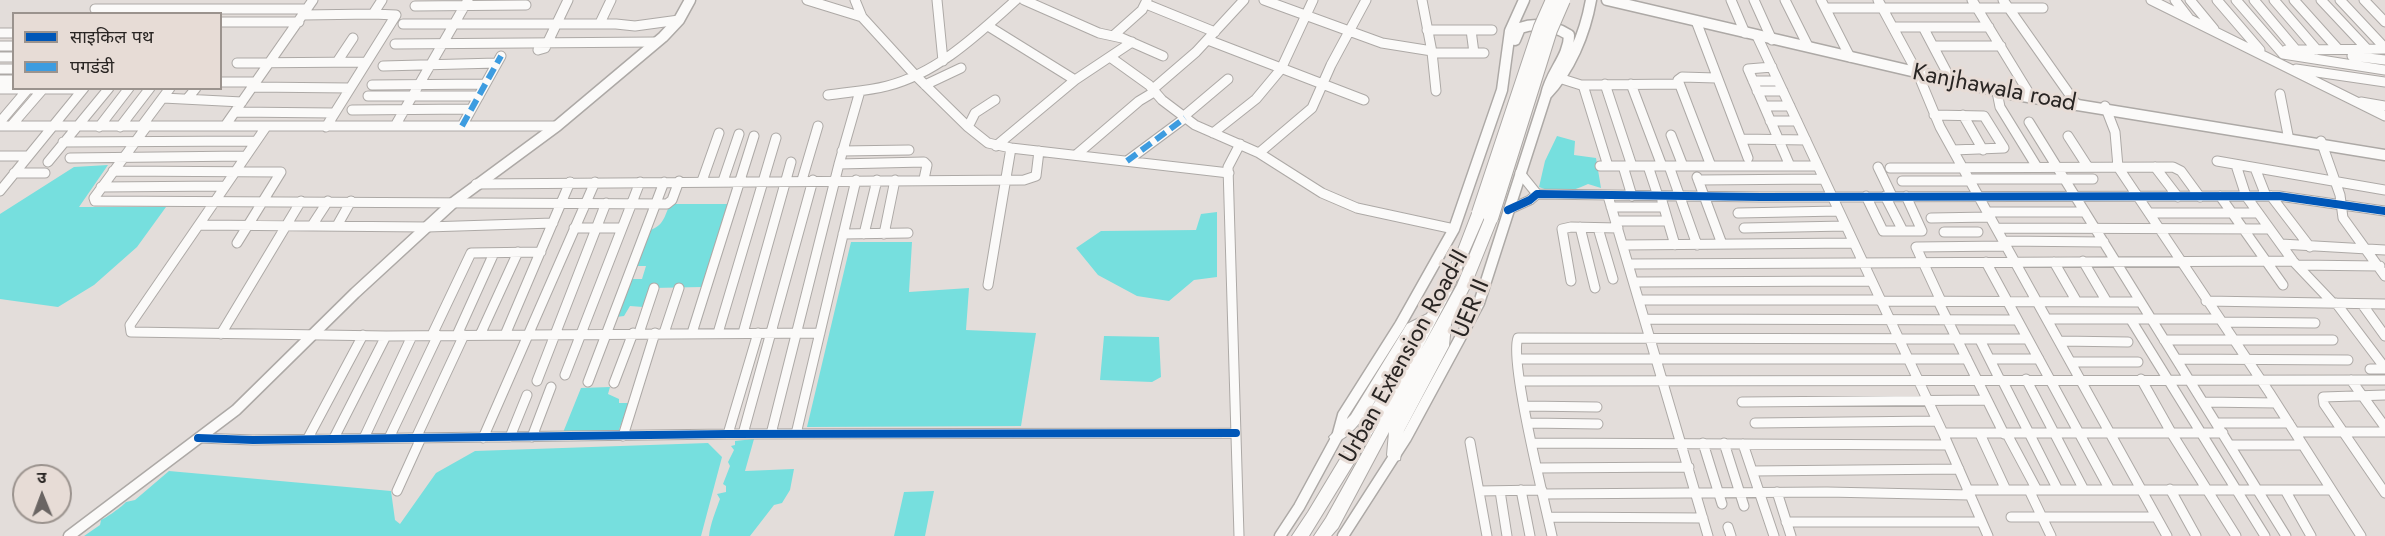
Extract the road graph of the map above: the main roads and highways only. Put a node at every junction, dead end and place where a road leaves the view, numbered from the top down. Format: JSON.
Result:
{"nodes":[{"id":1,"x":690,"y":0,"type":"edge"},
{"id":2,"x":1524,"y":0,"type":"edge"},
{"id":3,"x":1553,"y":0,"type":"edge"},
{"id":4,"x":1563,"y":0,"type":"edge"},
{"id":5,"x":1591,"y":0,"type":"edge"},
{"id":6,"x":1607,"y":0,"type":"edge"},
{"id":7,"x":1634,"y":0,"type":"edge"},
{"id":8,"x":1744,"y":30,"type":"junction"},
{"id":9,"x":1771,"y":37,"type":"junction"},
{"id":10,"x":1951,"y":80,"type":"junction"},
{"id":11,"x":1502,"y":90,"type":"junction"},
{"id":12,"x":1546,"y":95,"type":"junction"},
{"id":13,"x":2031,"y":96,"type":"junction"},
{"id":14,"x":2105,"y":108,"type":"junction"},
{"id":15,"x":2322,"y":143,"type":"junction"},
{"id":16,"x":2385,"y":153,"type":"edge"},
{"id":17,"x":1485,"y":215,"type":"junction"},
{"id":18,"x":1438,"y":320,"type":"junction"},
{"id":19,"x":1337,"y":438,"type":"junction"},
{"id":20,"x":1395,"y":455,"type":"junction"},
{"id":21,"x":69,"y":536,"type":"edge"},
{"id":22,"x":1280,"y":536,"type":"edge"},
{"id":23,"x":1300,"y":536,"type":"edge"},
{"id":24,"x":1322,"y":536,"type":"edge"},
{"id":25,"x":1344,"y":536,"type":"edge"}],
"edges":[{"from":1,"to":21,"type":"main road"},
{"from":2,"to":11,"type":"main road"},
{"from":3,"to":17,"type":"highway","name":"Urban Extension Road-II","bridge":true},
{"from":4,"to":17,"type":"highway","name":"Urban Extension Road-II","bridge":true},
{"from":5,"to":12,"type":"main road","name":"UER II"},
{"from":6,"to":8,"type":"main road","name":"Kanjhawala road"},
{"from":7,"to":8,"type":"main road","name":"Kanjhawala road"},
{"from":8,"to":9,"type":"main road","name":"Kanjhawala road"},
{"from":8,"to":9,"type":"main road","name":"Kanjhawala road"},
{"from":9,"to":10,"type":"main road","name":"Kanjhawala road"},
{"from":10,"to":13,"type":"main road","name":"Kanjhawala road"},
{"from":10,"to":13,"type":"main road","name":"Kanjhawala road"},
{"from":11,"to":12,"type":"main road"},
{"from":11,"to":19,"type":"main road"},
{"from":12,"to":20,"type":"main road","name":"UER II"},
{"from":13,"to":14,"type":"main road","name":"Kanjhawala road"},
{"from":14,"to":15,"type":"main road","name":"Kanjhawala road"},
{"from":14,"to":15,"type":"main road","name":"Kanjhawala road"},
{"from":15,"to":16,"type":"main road","name":"Kanjhawala road"},
{"from":17,"to":18,"type":"highway","name":"Urban Extension Road-II"},
{"from":18,"to":19,"type":"highway"},
{"from":18,"to":20,"type":"highway"},
{"from":18,"to":23,"type":"highway","name":"Urban Extension Road-II"},
{"from":18,"to":24,"type":"highway","name":"Urban Extension Road-II"},
{"from":19,"to":22,"type":"main road"},
{"from":20,"to":25,"type":"main road","name":"UER II"}]}
